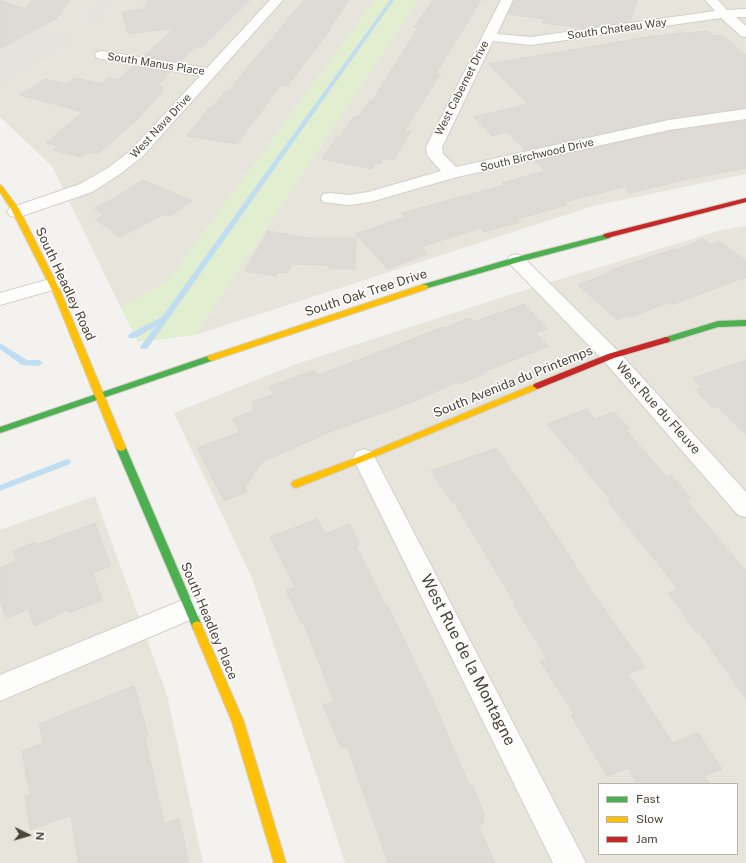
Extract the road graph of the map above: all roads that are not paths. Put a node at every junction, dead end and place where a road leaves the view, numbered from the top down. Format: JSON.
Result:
{"nodes":[{"id":1,"x":277,"y":0,"type":"edge"},
{"id":2,"x":507,"y":0,"type":"edge"},
{"id":3,"x":711,"y":0,"type":"edge"},
{"id":4,"x":746,"y":13,"type":"edge"},
{"id":5,"x":724,"y":14,"type":"junction"},
{"id":6,"x":746,"y":33,"type":"edge"},
{"id":7,"x":488,"y":37,"type":"junction"},
{"id":8,"x":102,"y":54,"type":"dead end"},
{"id":9,"x":210,"y":72,"type":"junction"},
{"id":10,"x":746,"y":114,"type":"edge"},
{"id":11,"x":453,"y":173,"type":"junction"},
{"id":12,"x":0,"y":187,"type":"edge"},
{"id":13,"x":329,"y":198,"type":"dead end"},
{"id":14,"x":746,"y":200,"type":"edge"},
{"id":15,"x":16,"y":212,"type":"junction"},
{"id":16,"x":516,"y":260,"type":"junction"},
{"id":17,"x":53,"y":284,"type":"junction"},
{"id":18,"x":0,"y":299,"type":"edge"},
{"id":19,"x":746,"y":323,"type":"edge"},
{"id":20,"x":611,"y":356,"type":"junction"},
{"id":21,"x":99,"y":396,"type":"junction"},
{"id":22,"x":0,"y":430,"type":"edge"},
{"id":23,"x":364,"y":458,"type":"junction"},
{"id":24,"x":296,"y":484,"type":"dead end"},
{"id":25,"x":746,"y":508,"type":"edge"},
{"id":26,"x":190,"y":608,"type":"junction"},
{"id":27,"x":0,"y":688,"type":"edge"},
{"id":28,"x":280,"y":863,"type":"edge"},
{"id":29,"x":570,"y":863,"type":"edge"}],
"edges":[{"from":1,"to":9,"type":"street","name":"West Nava Drive"},
{"from":2,"to":7,"type":"street","name":"West Cabernet Drive"},
{"from":3,"to":5,"type":"street"},
{"from":4,"to":5,"type":"street","name":"South Chateau Way"},
{"from":5,"to":6,"type":"street"},
{"from":5,"to":7,"type":"street","name":"South Chateau Way"},
{"from":7,"to":11,"type":"street","name":"West Cabernet Drive"},
{"from":8,"to":9,"type":"street","name":"South Manus Place"},
{"from":9,"to":15,"type":"street","name":"West Nava Drive"},
{"from":10,"to":11,"type":"street","name":"South Birchwood Drive"},
{"from":11,"to":13,"type":"street","name":"South Birchwood Drive"},
{"from":12,"to":15,"type":"street","name":"South Headley Road"},
{"from":14,"to":16,"type":"street","name":"South Oak Tree Drive"},
{"from":15,"to":17,"type":"street","name":"South Headley Road"},
{"from":16,"to":20,"type":"street","name":"West Rue du Fleuve"},
{"from":16,"to":21,"type":"street","name":"South Oak Tree Drive"},
{"from":17,"to":18,"type":"street"},
{"from":17,"to":21,"type":"street","name":"South Headley Road"},
{"from":19,"to":20,"type":"street","name":"South Avenida du Printemps"},
{"from":20,"to":23,"type":"street","name":"South Avenida du Printemps"},
{"from":20,"to":25,"type":"street","name":"West Rue du Fleuve"},
{"from":21,"to":22,"type":"street","name":"South Oak Tree Drive"},
{"from":21,"to":26,"type":"street","name":"South Headley Place"},
{"from":23,"to":24,"type":"street","name":"South Avenida du Printemps"},
{"from":23,"to":29,"type":"street","name":"West Rue de la Montagne"},
{"from":26,"to":27,"type":"street"},
{"from":26,"to":28,"type":"street","name":"South Headley Place"}]}
